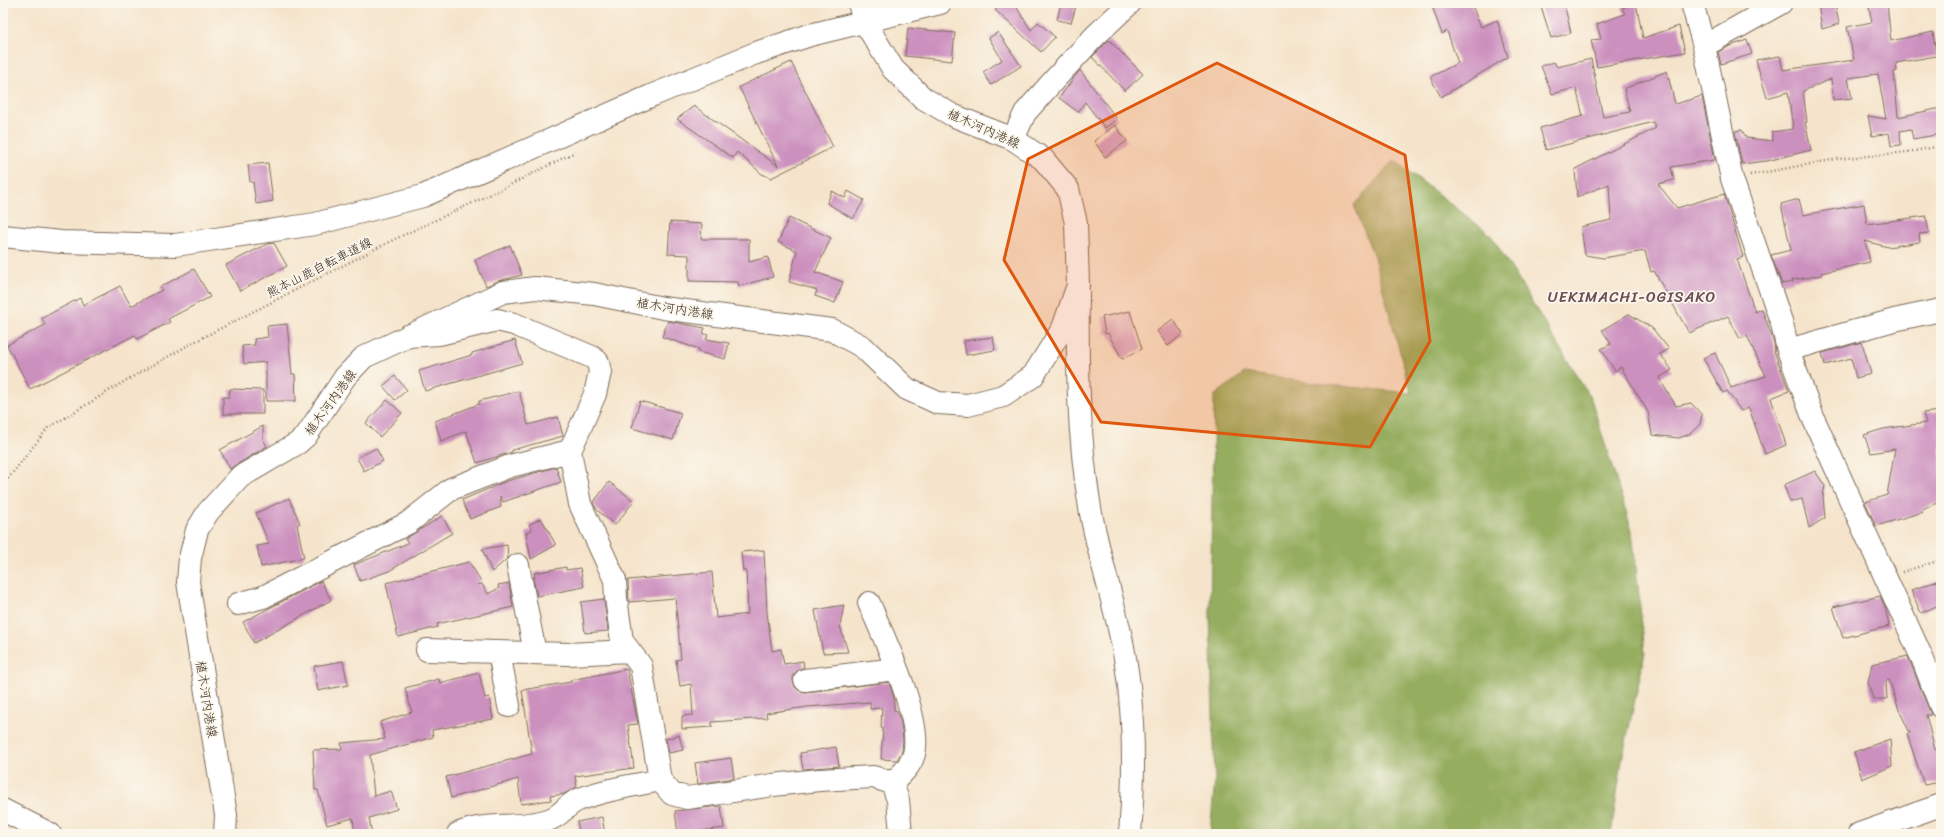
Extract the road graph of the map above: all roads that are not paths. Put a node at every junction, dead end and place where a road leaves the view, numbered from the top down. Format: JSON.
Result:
{"nodes":[{"id":1,"x":940,"y":3,"type":"edge"},
{"id":2,"x":1130,"y":3,"type":"edge"},
{"id":3,"x":1692,"y":3,"type":"edge"},
{"id":4,"x":1781,"y":3,"type":"edge"},
{"id":5,"x":861,"y":12,"type":"edge"},
{"id":6,"x":1704,"y":46,"type":"junction"},
{"id":7,"x":1013,"y":139,"type":"junction"},
{"id":8,"x":3,"y":236,"type":"edge"},
{"id":9,"x":1078,"y":285,"type":"junction"},
{"id":10,"x":1941,"y":310,"type":"edge"},
{"id":11,"x":407,"y":336,"type":"junction"},
{"id":12,"x":1788,"y":350,"type":"junction"},
{"id":13,"x":570,"y":451,"type":"junction"},
{"id":14,"x":518,"y":565,"type":"dead end"},
{"id":15,"x":869,"y":603,"type":"dead end"},
{"id":16,"x":238,"y":604,"type":"dead end"},
{"id":17,"x":427,"y":650,"type":"dead end"},
{"id":18,"x":629,"y":651,"type":"junction"},
{"id":19,"x":499,"y":652,"type":"junction"},
{"id":20,"x":535,"y":653,"type":"junction"},
{"id":21,"x":896,"y":669,"type":"junction"},
{"id":22,"x":805,"y":680,"type":"dead end"},
{"id":23,"x":509,"y":706,"type":"dead end"},
{"id":24,"x":1941,"y":707,"type":"edge"},
{"id":25,"x":660,"y":780,"type":"junction"},
{"id":26,"x":892,"y":783,"type":"junction"},
{"id":27,"x":1941,"y":805,"type":"edge"},
{"id":28,"x":3,"y":810,"type":"edge"},
{"id":29,"x":514,"y":829,"type":"edge"},
{"id":30,"x":50,"y":834,"type":"edge"},
{"id":31,"x":225,"y":834,"type":"edge"},
{"id":32,"x":458,"y":834,"type":"edge"},
{"id":33,"x":900,"y":834,"type":"edge"},
{"id":34,"x":1130,"y":834,"type":"edge"},
{"id":35,"x":1860,"y":834,"type":"edge"}],
"edges":[{"from":1,"to":5,"type":"main road"},
{"from":2,"to":7,"type":"main road"},
{"from":3,"to":6,"type":"main road"},
{"from":4,"to":6,"type":"main road"},
{"from":5,"to":7,"type":"main road","name":"植木河内港線"},
{"from":5,"to":8,"type":"main road"},
{"from":6,"to":12,"type":"main road"},
{"from":7,"to":9,"type":"main road","name":"植木河内港線"},
{"from":9,"to":11,"type":"main road","name":"植木河内港線"},
{"from":9,"to":34,"type":"main road"},
{"from":10,"to":12,"type":"main road"},
{"from":11,"to":13,"type":"main road"},
{"from":11,"to":31,"type":"main road","name":"植木河内港線"},
{"from":12,"to":24,"type":"main road"},
{"from":13,"to":16,"type":"main road"},
{"from":13,"to":18,"type":"main road"},
{"from":14,"to":20,"type":"main road"},
{"from":15,"to":21,"type":"main road"},
{"from":17,"to":19,"type":"main road"},
{"from":18,"to":20,"type":"main road"},
{"from":18,"to":25,"type":"main road"},
{"from":19,"to":20,"type":"main road"},
{"from":19,"to":23,"type":"main road"},
{"from":21,"to":22,"type":"main road"},
{"from":21,"to":26,"type":"main road"},
{"from":25,"to":26,"type":"main road"},
{"from":25,"to":29,"type":"main road"},
{"from":26,"to":33,"type":"main road"},
{"from":27,"to":35,"type":"main road"},
{"from":28,"to":30,"type":"main road"},
{"from":29,"to":32,"type":"main road"}]}
